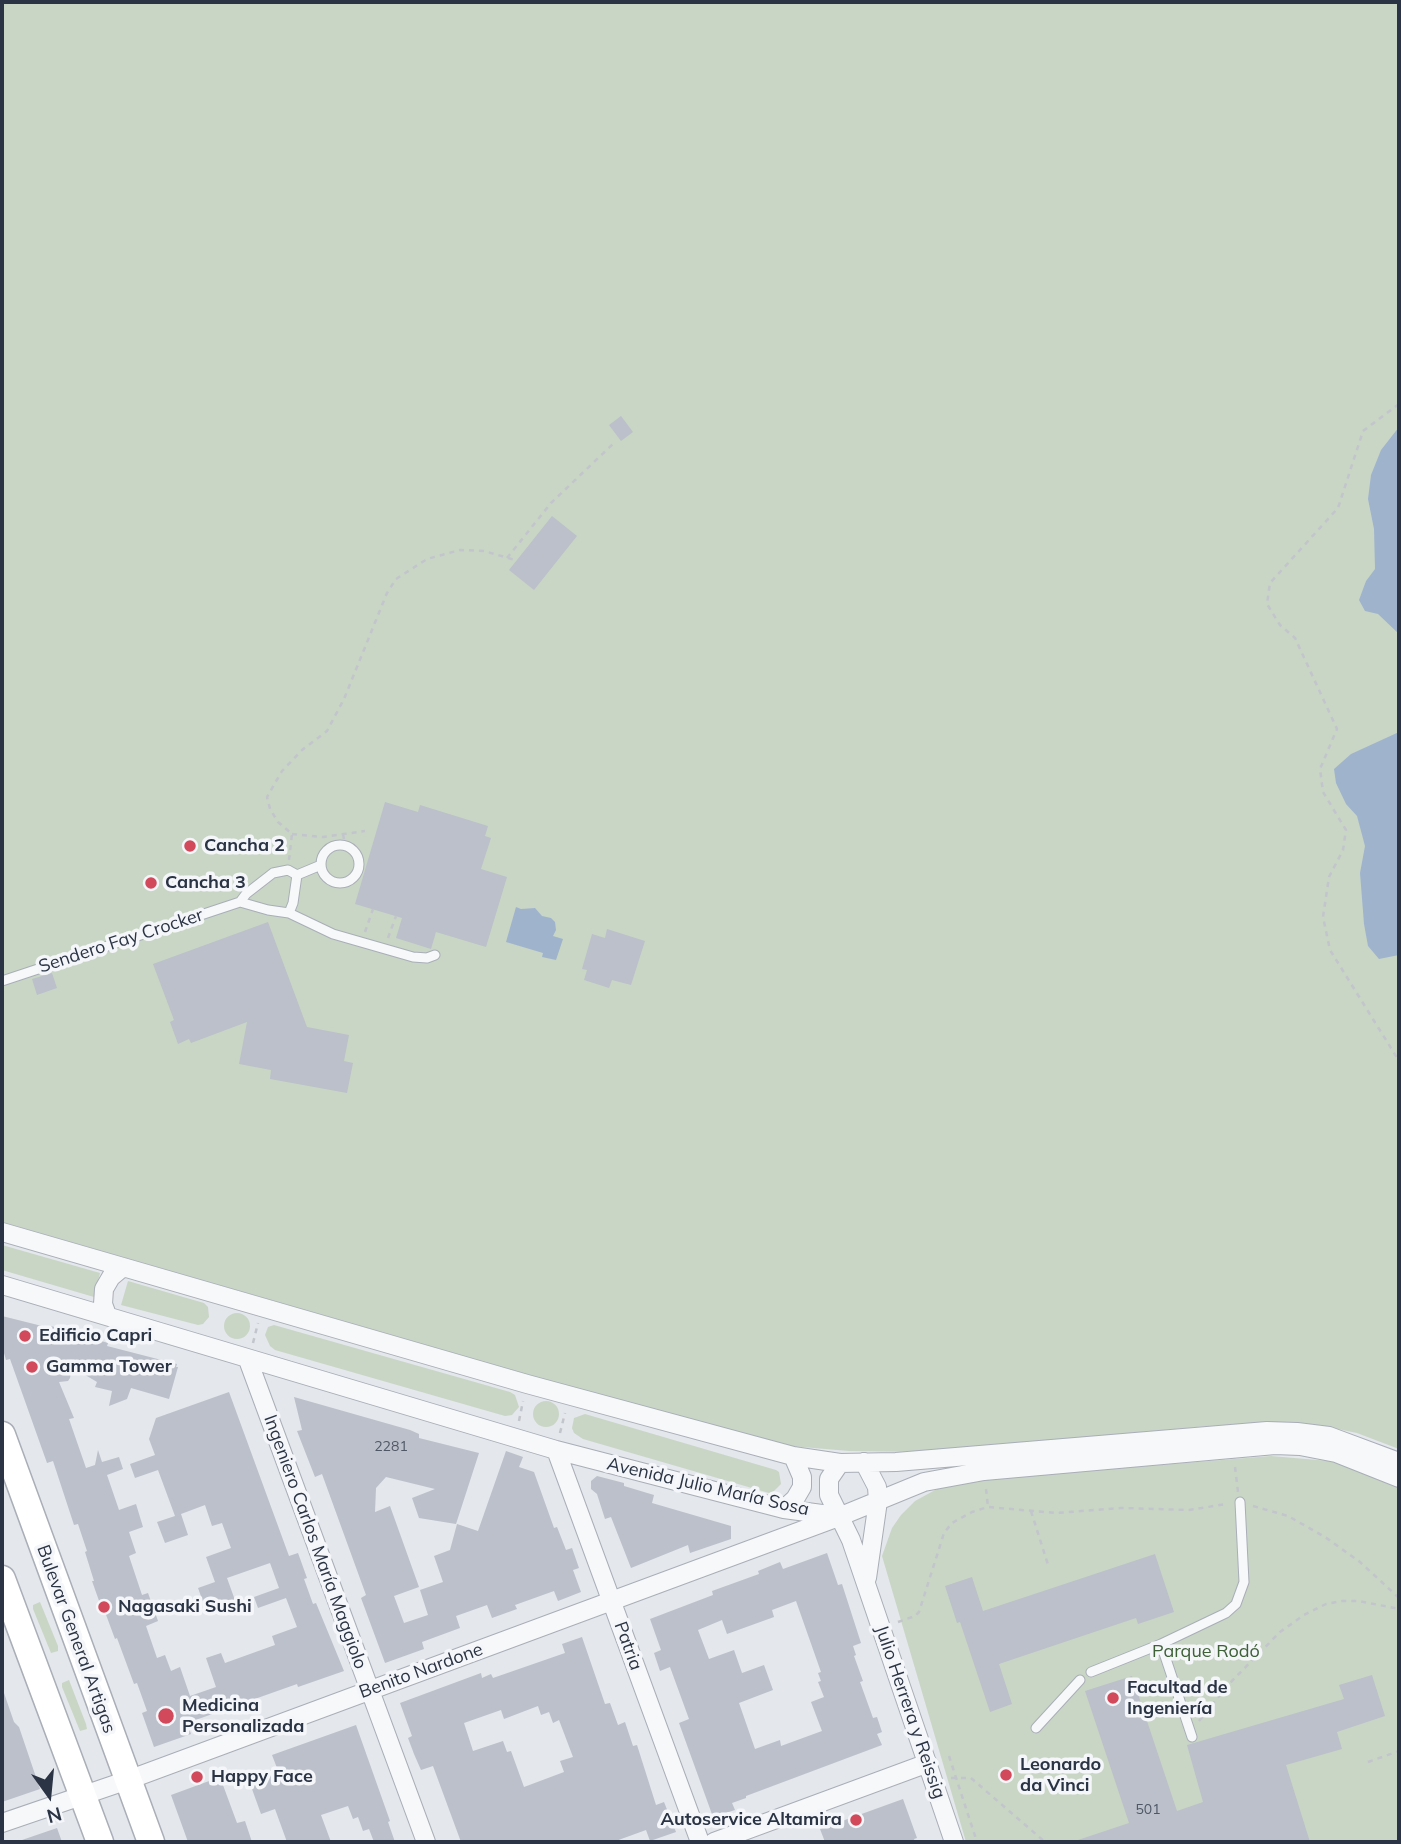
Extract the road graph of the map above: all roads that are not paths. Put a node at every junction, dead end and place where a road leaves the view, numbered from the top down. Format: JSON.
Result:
{"nodes":[{"id":1,"x":321,"y":865,"type":"junction"},
{"id":2,"x":297,"y":876,"type":"junction"},
{"id":3,"x":240,"y":902,"type":"junction"},
{"id":4,"x":289,"y":913,"type":"junction"},
{"id":5,"x":435,"y":955,"type":"dead end"},
{"id":6,"x":2,"y":981,"type":"edge"},
{"id":7,"x":2,"y":1232,"type":"edge"},
{"id":8,"x":123,"y":1267,"type":"junction"},
{"id":9,"x":2,"y":1285,"type":"edge"},
{"id":10,"x":107,"y":1315,"type":"junction"},
{"id":11,"x":248,"y":1360,"type":"junction"},
{"id":12,"x":2,"y":1435,"type":"edge"},
{"id":13,"x":556,"y":1450,"type":"junction"},
{"id":14,"x":793,"y":1456,"type":"junction"},
{"id":15,"x":864,"y":1462,"type":"junction"},
{"id":16,"x":1399,"y":1462,"type":"edge"},
{"id":17,"x":840,"y":1463,"type":"junction"},
{"id":18,"x":1399,"y":1478,"type":"edge"},
{"id":19,"x":878,"y":1502,"type":"junction"},
{"id":20,"x":1240,"y":1502,"type":"road end"},
{"id":21,"x":784,"y":1509,"type":"junction"},
{"id":22,"x":841,"y":1517,"type":"junction"},
{"id":23,"x":2,"y":1579,"type":"edge"},
{"id":24,"x":866,"y":1582,"type":"junction"},
{"id":25,"x":611,"y":1600,"type":"junction"},
{"id":26,"x":1161,"y":1644,"type":"junction"},
{"id":27,"x":1091,"y":1672,"type":"dead end"},
{"id":28,"x":1080,"y":1680,"type":"dead end"},
{"id":29,"x":369,"y":1690,"type":"junction"},
{"id":30,"x":1036,"y":1728,"type":"dead end"},
{"id":31,"x":1191,"y":1734,"type":"road end"},
{"id":32,"x":930,"y":1768,"type":"junction"},
{"id":33,"x":128,"y":1780,"type":"junction"},
{"id":34,"x":83,"y":1796,"type":"junction"},
{"id":35,"x":2,"y":1823,"type":"edge"},
{"id":36,"x":100,"y":1842,"type":"edge"},
{"id":37,"x":151,"y":1842,"type":"edge"},
{"id":38,"x":425,"y":1842,"type":"edge"},
{"id":39,"x":700,"y":1842,"type":"edge"},
{"id":40,"x":714,"y":1842,"type":"edge"},
{"id":41,"x":954,"y":1842,"type":"edge"}],
"edges":[{"from":1,"to":1,"type":"lane"},
{"from":1,"to":2,"type":"lane"},
{"from":2,"to":3,"type":"lane","name":"Sendero Fay Crocker"},
{"from":2,"to":4,"type":"lane"},
{"from":3,"to":4,"type":"lane"},
{"from":3,"to":6,"type":"lane","name":"Sendero Fay Crocker"},
{"from":4,"to":5,"type":"lane"},
{"from":7,"to":8,"type":"street"},
{"from":8,"to":10,"type":"street"},
{"from":8,"to":14,"type":"street"},
{"from":9,"to":10,"type":"street","name":"Avenida Julio María Sosa"},
{"from":10,"to":11,"type":"street","name":"Avenida Julio María Sosa"},
{"from":11,"to":13,"type":"street","name":"Avenida Julio María Sosa"},
{"from":11,"to":29,"type":"street","name":"Ingeniero Carlos María Maggiolo"},
{"from":12,"to":33,"type":"main road","name":"Bulevar General Artigas"},
{"from":13,"to":21,"type":"street","name":"Avenida Julio María Sosa"},
{"from":13,"to":25,"type":"street","name":"Patria"},
{"from":14,"to":17,"type":"street"},
{"from":14,"to":21,"type":"street"},
{"from":15,"to":16,"type":"street"},
{"from":15,"to":17,"type":"street"},
{"from":15,"to":19,"type":"street","name":"Julio Herrera y Reissig"},
{"from":17,"to":22,"type":"street","name":"Julio Herrera y Reissig"},
{"from":18,"to":19,"type":"street"},
{"from":19,"to":22,"type":"street"},
{"from":19,"to":24,"type":"street","name":"Julio Herrera y Reissig"},
{"from":20,"to":26,"type":"lane"},
{"from":21,"to":22,"type":"street","name":"Avenida Julio María Sosa"},
{"from":22,"to":24,"type":"street","name":"Julio Herrera y Reissig"},
{"from":22,"to":25,"type":"street","name":"Benito Nardone"},
{"from":23,"to":34,"type":"main road"},
{"from":24,"to":32,"type":"street","name":"Julio Herrera y Reissig"},
{"from":25,"to":29,"type":"street","name":"Benito Nardone"},
{"from":25,"to":39,"type":"street","name":"Patria"},
{"from":26,"to":27,"type":"lane"},
{"from":26,"to":31,"type":"lane"},
{"from":28,"to":30,"type":"lane"},
{"from":29,"to":33,"type":"street","name":"Benito Nardone"},
{"from":29,"to":38,"type":"street","name":"Ingeniero Carlos María Maggiolo"},
{"from":32,"to":40,"type":"street"},
{"from":32,"to":41,"type":"street","name":"Julio Herrera y Reissig"},
{"from":33,"to":34,"type":"street","name":"Benito Nardone"},
{"from":33,"to":37,"type":"main road","name":"Bulevar General Artigas"},
{"from":34,"to":35,"type":"street","name":"Benito Nardone"},
{"from":34,"to":36,"type":"main road"}]}
